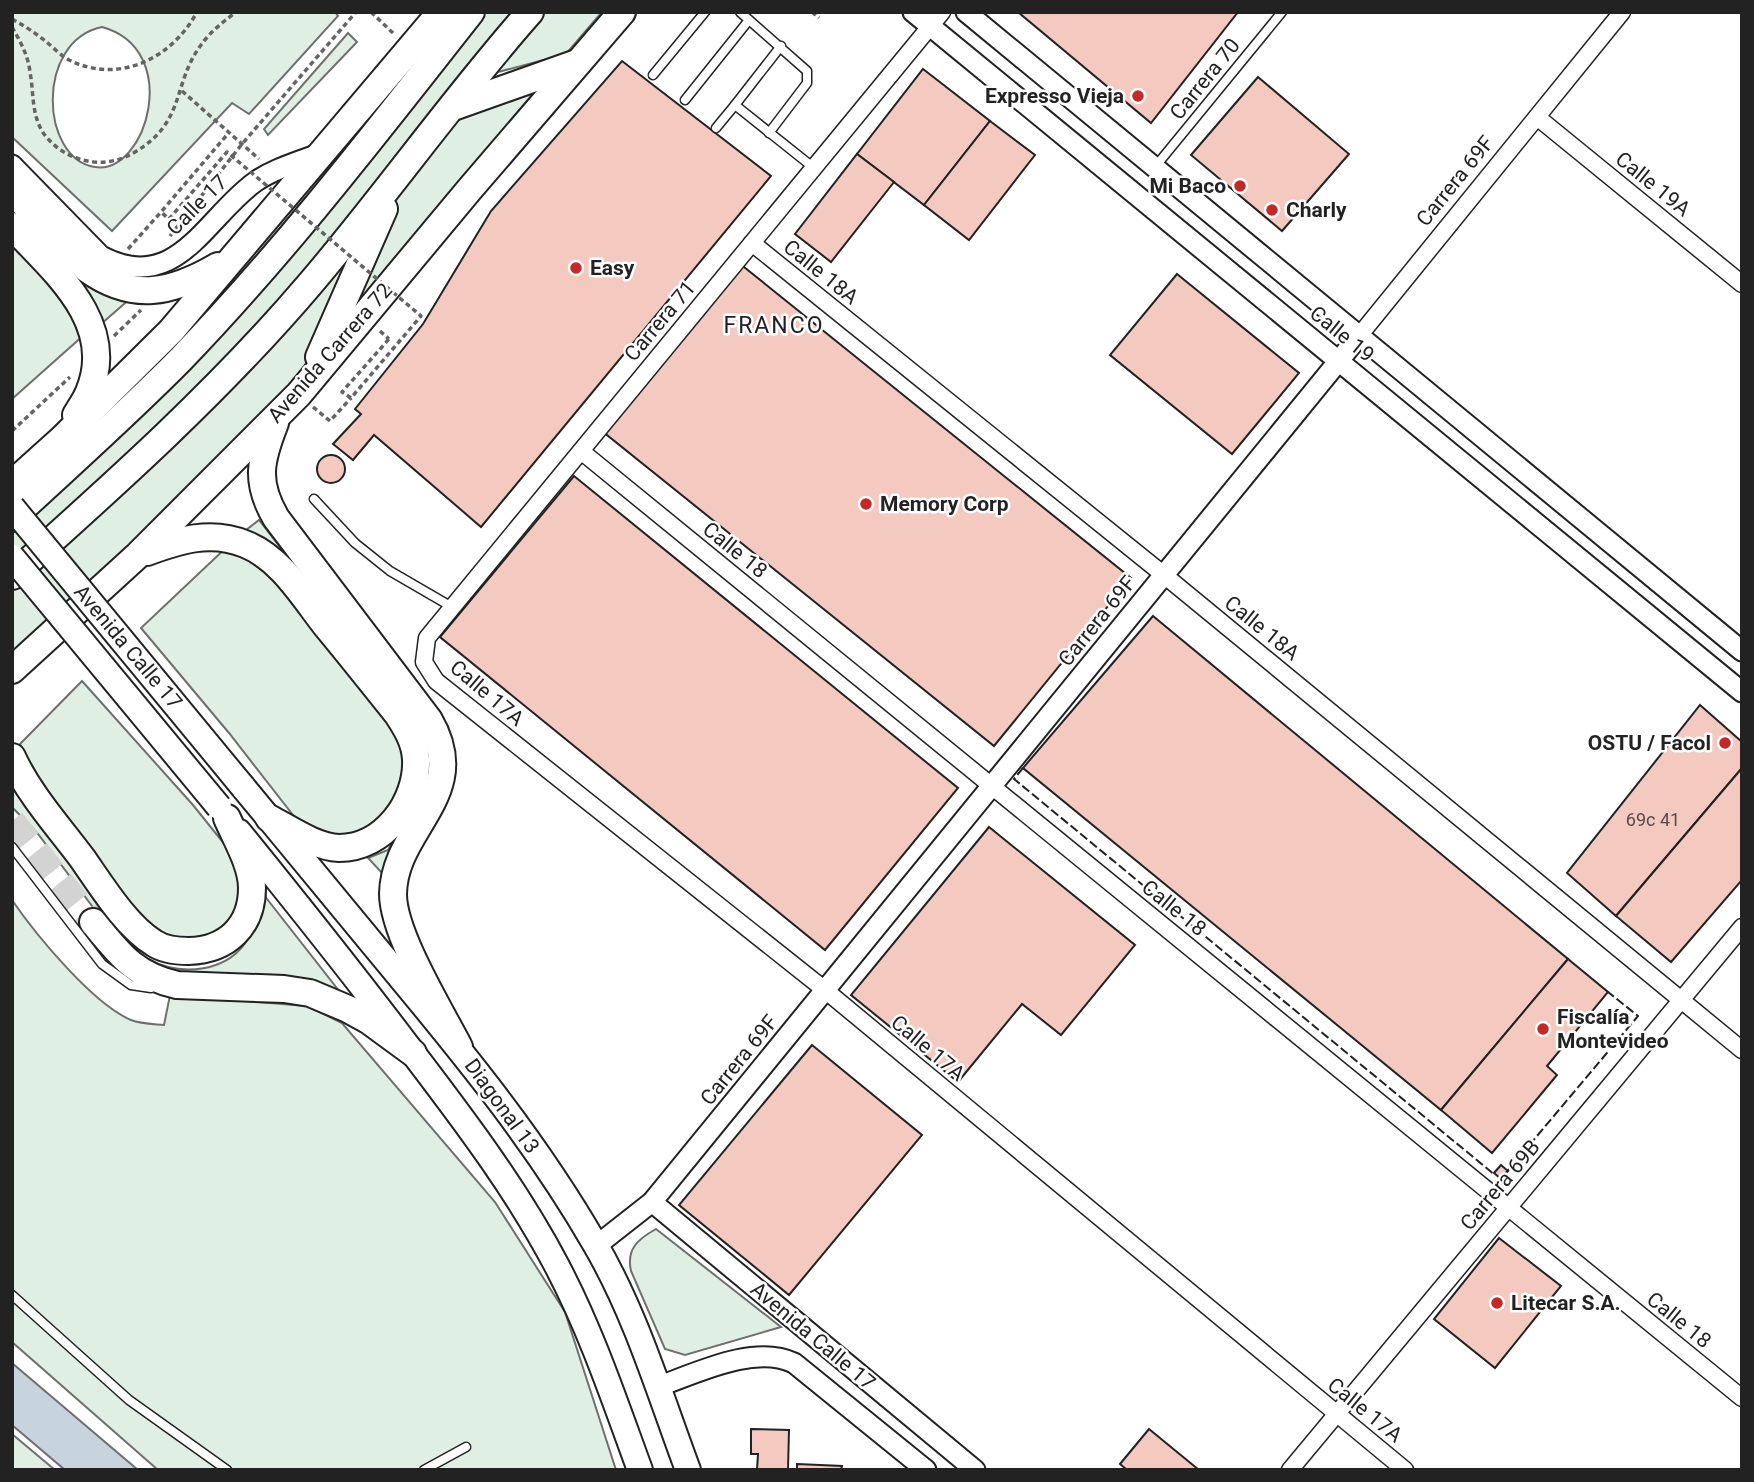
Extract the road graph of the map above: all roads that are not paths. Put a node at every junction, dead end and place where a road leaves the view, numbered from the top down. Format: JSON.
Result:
{"nodes":[{"id":1,"x":471,"y":12,"type":"edge"},
{"id":2,"x":530,"y":12,"type":"edge"},
{"id":3,"x":622,"y":12,"type":"edge"},
{"id":4,"x":705,"y":12,"type":"edge"},
{"id":5,"x":740,"y":12,"type":"edge"},
{"id":6,"x":913,"y":12,"type":"edge"},
{"id":7,"x":966,"y":12,"type":"edge"},
{"id":8,"x":1282,"y":12,"type":"edge"},
{"id":9,"x":1622,"y":12,"type":"edge"},
{"id":10,"x":438,"y":16,"type":"edge"},
{"id":11,"x":937,"y":19,"type":"edge"},
{"id":12,"x":750,"y":20,"type":"junction"},
{"id":13,"x":781,"y":46,"type":"junction"},
{"id":14,"x":580,"y":62,"type":"junction"},
{"id":15,"x":653,"y":75,"type":"dead end"},
{"id":16,"x":404,"y":97,"type":"junction"},
{"id":17,"x":685,"y":100,"type":"dead end"},
{"id":18,"x":735,"y":105,"type":"junction"},
{"id":19,"x":453,"y":107,"type":"junction"},
{"id":20,"x":1537,"y":117,"type":"junction"},
{"id":21,"x":716,"y":128,"type":"dead end"},
{"id":22,"x":769,"y":133,"type":"junction"},
{"id":23,"x":323,"y":152,"type":"junction"},
{"id":24,"x":12,"y":165,"type":"edge"},
{"id":25,"x":1154,"y":167,"type":"junction"},
{"id":26,"x":814,"y":168,"type":"junction"},
{"id":27,"x":397,"y":178,"type":"junction"},
{"id":28,"x":12,"y":191,"type":"edge"},
{"id":29,"x":12,"y":226,"type":"edge"},
{"id":30,"x":752,"y":243,"type":"junction"},
{"id":31,"x":234,"y":257,"type":"junction"},
{"id":32,"x":1742,"y":284,"type":"edge"},
{"id":33,"x":1359,"y":336,"type":"junction"},
{"id":34,"x":1339,"y":361,"type":"junction"},
{"id":35,"x":307,"y":384,"type":"junction"},
{"id":36,"x":278,"y":415,"type":"junction"},
{"id":37,"x":62,"y":439,"type":"junction"},
{"id":38,"x":581,"y":451,"type":"junction"},
{"id":39,"x":12,"y":484,"type":"edge"},
{"id":40,"x":314,"y":499,"type":"dead end"},
{"id":41,"x":12,"y":507,"type":"edge"},
{"id":42,"x":12,"y":518,"type":"edge"},
{"id":43,"x":138,"y":555,"type":"junction"},
{"id":44,"x":12,"y":557,"type":"edge"},
{"id":45,"x":1164,"y":575,"type":"junction"},
{"id":46,"x":12,"y":576,"type":"edge"},
{"id":47,"x":452,"y":607,"type":"junction"},
{"id":48,"x":1742,"y":651,"type":"edge"},
{"id":49,"x":21,"y":662,"type":"edge"},
{"id":50,"x":424,"y":663,"type":"joint"},
{"id":51,"x":12,"y":690,"type":"edge"},
{"id":52,"x":1742,"y":692,"type":"edge"},
{"id":53,"x":12,"y":757,"type":"edge"},
{"id":54,"x":992,"y":786,"type":"junction"},
{"id":55,"x":243,"y":787,"type":"joint"},
{"id":56,"x":223,"y":812,"type":"junction"},
{"id":57,"x":269,"y":818,"type":"junction"},
{"id":58,"x":12,"y":847,"type":"edge"},
{"id":59,"x":93,"y":922,"type":"tunnel mouth"},
{"id":60,"x":1742,"y":928,"type":"edge"},
{"id":61,"x":177,"y":985,"type":"junction"},
{"id":62,"x":825,"y":990,"type":"junction"},
{"id":63,"x":1681,"y":1000,"type":"junction"},
{"id":64,"x":459,"y":1047,"type":"junction"},
{"id":65,"x":1742,"y":1050,"type":"edge"},
{"id":66,"x":413,"y":1053,"type":"junction"},
{"id":67,"x":652,"y":1202,"type":"junction"},
{"id":68,"x":1508,"y":1208,"type":"junction"},
{"id":69,"x":596,"y":1246,"type":"junction"},
{"id":70,"x":12,"y":1295,"type":"edge"},
{"id":71,"x":657,"y":1387,"type":"junction"},
{"id":72,"x":1742,"y":1398,"type":"edge"},
{"id":73,"x":1336,"y":1414,"type":"junction"},
{"id":74,"x":466,"y":1447,"type":"dead end"},
{"id":75,"x":228,"y":1470,"type":"edge"},
{"id":76,"x":424,"y":1470,"type":"edge"},
{"id":77,"x":640,"y":1470,"type":"edge"},
{"id":78,"x":688,"y":1470,"type":"edge"},
{"id":79,"x":926,"y":1470,"type":"edge"},
{"id":80,"x":975,"y":1470,"type":"edge"},
{"id":81,"x":1290,"y":1470,"type":"edge"},
{"id":82,"x":1405,"y":1470,"type":"edge"}],
"edges":[{"from":1,"to":16,"type":"highway"},
{"from":2,"to":19,"type":"highway"},
{"from":3,"to":14,"type":"highway","name":"Avenida Carrera 72"},
{"from":4,"to":15,"type":"lane"},
{"from":5,"to":12,"type":"lane"},
{"from":6,"to":11,"type":"street","name":"Calle 19"},
{"from":7,"to":25,"type":"street","name":"Calle 19"},
{"from":8,"to":25,"type":"lane","name":"Carrera 70"},
{"from":9,"to":20,"type":"street","name":"Carrera 69F"},
{"from":10,"to":16,"type":"highway"},
{"from":10,"to":23,"type":"highway"},
{"from":11,"to":26,"type":"street","name":"Carrera 71"},
{"from":11,"to":34,"type":"street","name":"Calle 19"},
{"from":12,"to":13,"type":"lane"},
{"from":12,"to":17,"type":"lane"},
{"from":13,"to":18,"type":"lane"},
{"from":13,"to":22,"type":"lane"},
{"from":14,"to":19,"type":"highway"},
{"from":14,"to":35,"type":"highway","name":"Avenida Carrera 72"},
{"from":16,"to":42,"type":"highway"},
{"from":18,"to":21,"type":"lane"},
{"from":18,"to":22,"type":"lane"},
{"from":19,"to":27,"type":"highway"},
{"from":20,"to":32,"type":"street","name":"Calle 19A"},
{"from":20,"to":33,"type":"street","name":"Carrera 69F"},
{"from":22,"to":26,"type":"lane"},
{"from":23,"to":24,"type":"street","name":"Calle 17"},
{"from":23,"to":31,"type":"highway"},
{"from":25,"to":33,"type":"street","name":"Calle 19"},
{"from":26,"to":30,"type":"street","name":"Carrera 71"},
{"from":27,"to":35,"type":"highway"},
{"from":27,"to":46,"type":"highway"},
{"from":28,"to":31,"type":"highway"},
{"from":29,"to":37,"type":"highway"},
{"from":30,"to":38,"type":"street","name":"Carrera 71"},
{"from":30,"to":45,"type":"street","name":"Calle 18A"},
{"from":31,"to":37,"type":"highway"},
{"from":33,"to":34,"type":"street","name":"Carrera 69F"},
{"from":33,"to":48,"type":"street","name":"Calle 19"},
{"from":34,"to":45,"type":"street","name":"Carrera 69F"},
{"from":34,"to":52,"type":"street","name":"Calle 19"},
{"from":35,"to":36,"type":"highway","name":"Avenida Carrera 72"},
{"from":36,"to":43,"type":"highway","name":"Avenida Carrera 72"},
{"from":36,"to":64,"type":"highway"},
{"from":37,"to":39,"type":"highway"},
{"from":38,"to":47,"type":"street","name":"Carrera 71"},
{"from":38,"to":54,"type":"street","name":"Calle 18"},
{"from":40,"to":47,"type":"lane"},
{"from":41,"to":55,"type":"main road","name":"Avenida Calle 17","bridge":true},
{"from":43,"to":49,"type":"highway","name":"Avenida Carrera 72"},
{"from":43,"to":57,"type":"highway"},
{"from":44,"to":56,"type":"main road","name":"Avenida Calle 17","bridge":true},
{"from":45,"to":54,"type":"street","name":"Carrera 69F"},
{"from":45,"to":63,"type":"street","name":"Calle 18A"},
{"from":47,"to":50,"type":"street","name":"Carrera 71"},
{"from":49,"to":51,"type":"highway","name":"Avenida Carrera 72"},
{"from":50,"to":62,"type":"street","name":"Calle 17A"},
{"from":53,"to":56,"type":"highway"},
{"from":54,"to":62,"type":"street","name":"Carrera 69F"},
{"from":54,"to":68,"type":"street","name":"Calle 18"},
{"from":55,"to":57,"type":"main road","name":"Diagonal 13"},
{"from":56,"to":66,"type":"main road","name":"Diagonal 13"},
{"from":57,"to":64,"type":"main road","name":"Diagonal 13"},
{"from":58,"to":61,"type":"lane"},
{"from":59,"to":61,"type":"highway"},
{"from":60,"to":63,"type":"street","name":"Carrera 69B"},
{"from":61,"to":66,"type":"highway"},
{"from":62,"to":67,"type":"street","name":"Carrera 69F"},
{"from":62,"to":73,"type":"street","name":"Calle 17A"},
{"from":63,"to":65,"type":"street","name":"Calle 18A"},
{"from":63,"to":68,"type":"street","name":"Carrera 69B"},
{"from":64,"to":69,"type":"main road","name":"Diagonal 13"},
{"from":66,"to":77,"type":"main road","name":"Diagonal 13"},
{"from":67,"to":69,"type":"street","name":"Carrera 69F"},
{"from":67,"to":80,"type":"street","name":"Avenida Calle 17"},
{"from":68,"to":72,"type":"street","name":"Calle 18"},
{"from":68,"to":73,"type":"street","name":"Carrera 69B"},
{"from":69,"to":71,"type":"main road","name":"Diagonal 13"},
{"from":70,"to":75,"type":"lane"},
{"from":71,"to":78,"type":"main road","name":"Diagonal 13"},
{"from":71,"to":79,"type":"street","name":"Avenida Calle 17"},
{"from":73,"to":81,"type":"street","name":"Carrera 69B"},
{"from":73,"to":82,"type":"street","name":"Calle 17A"},
{"from":74,"to":76,"type":"lane"}]}
